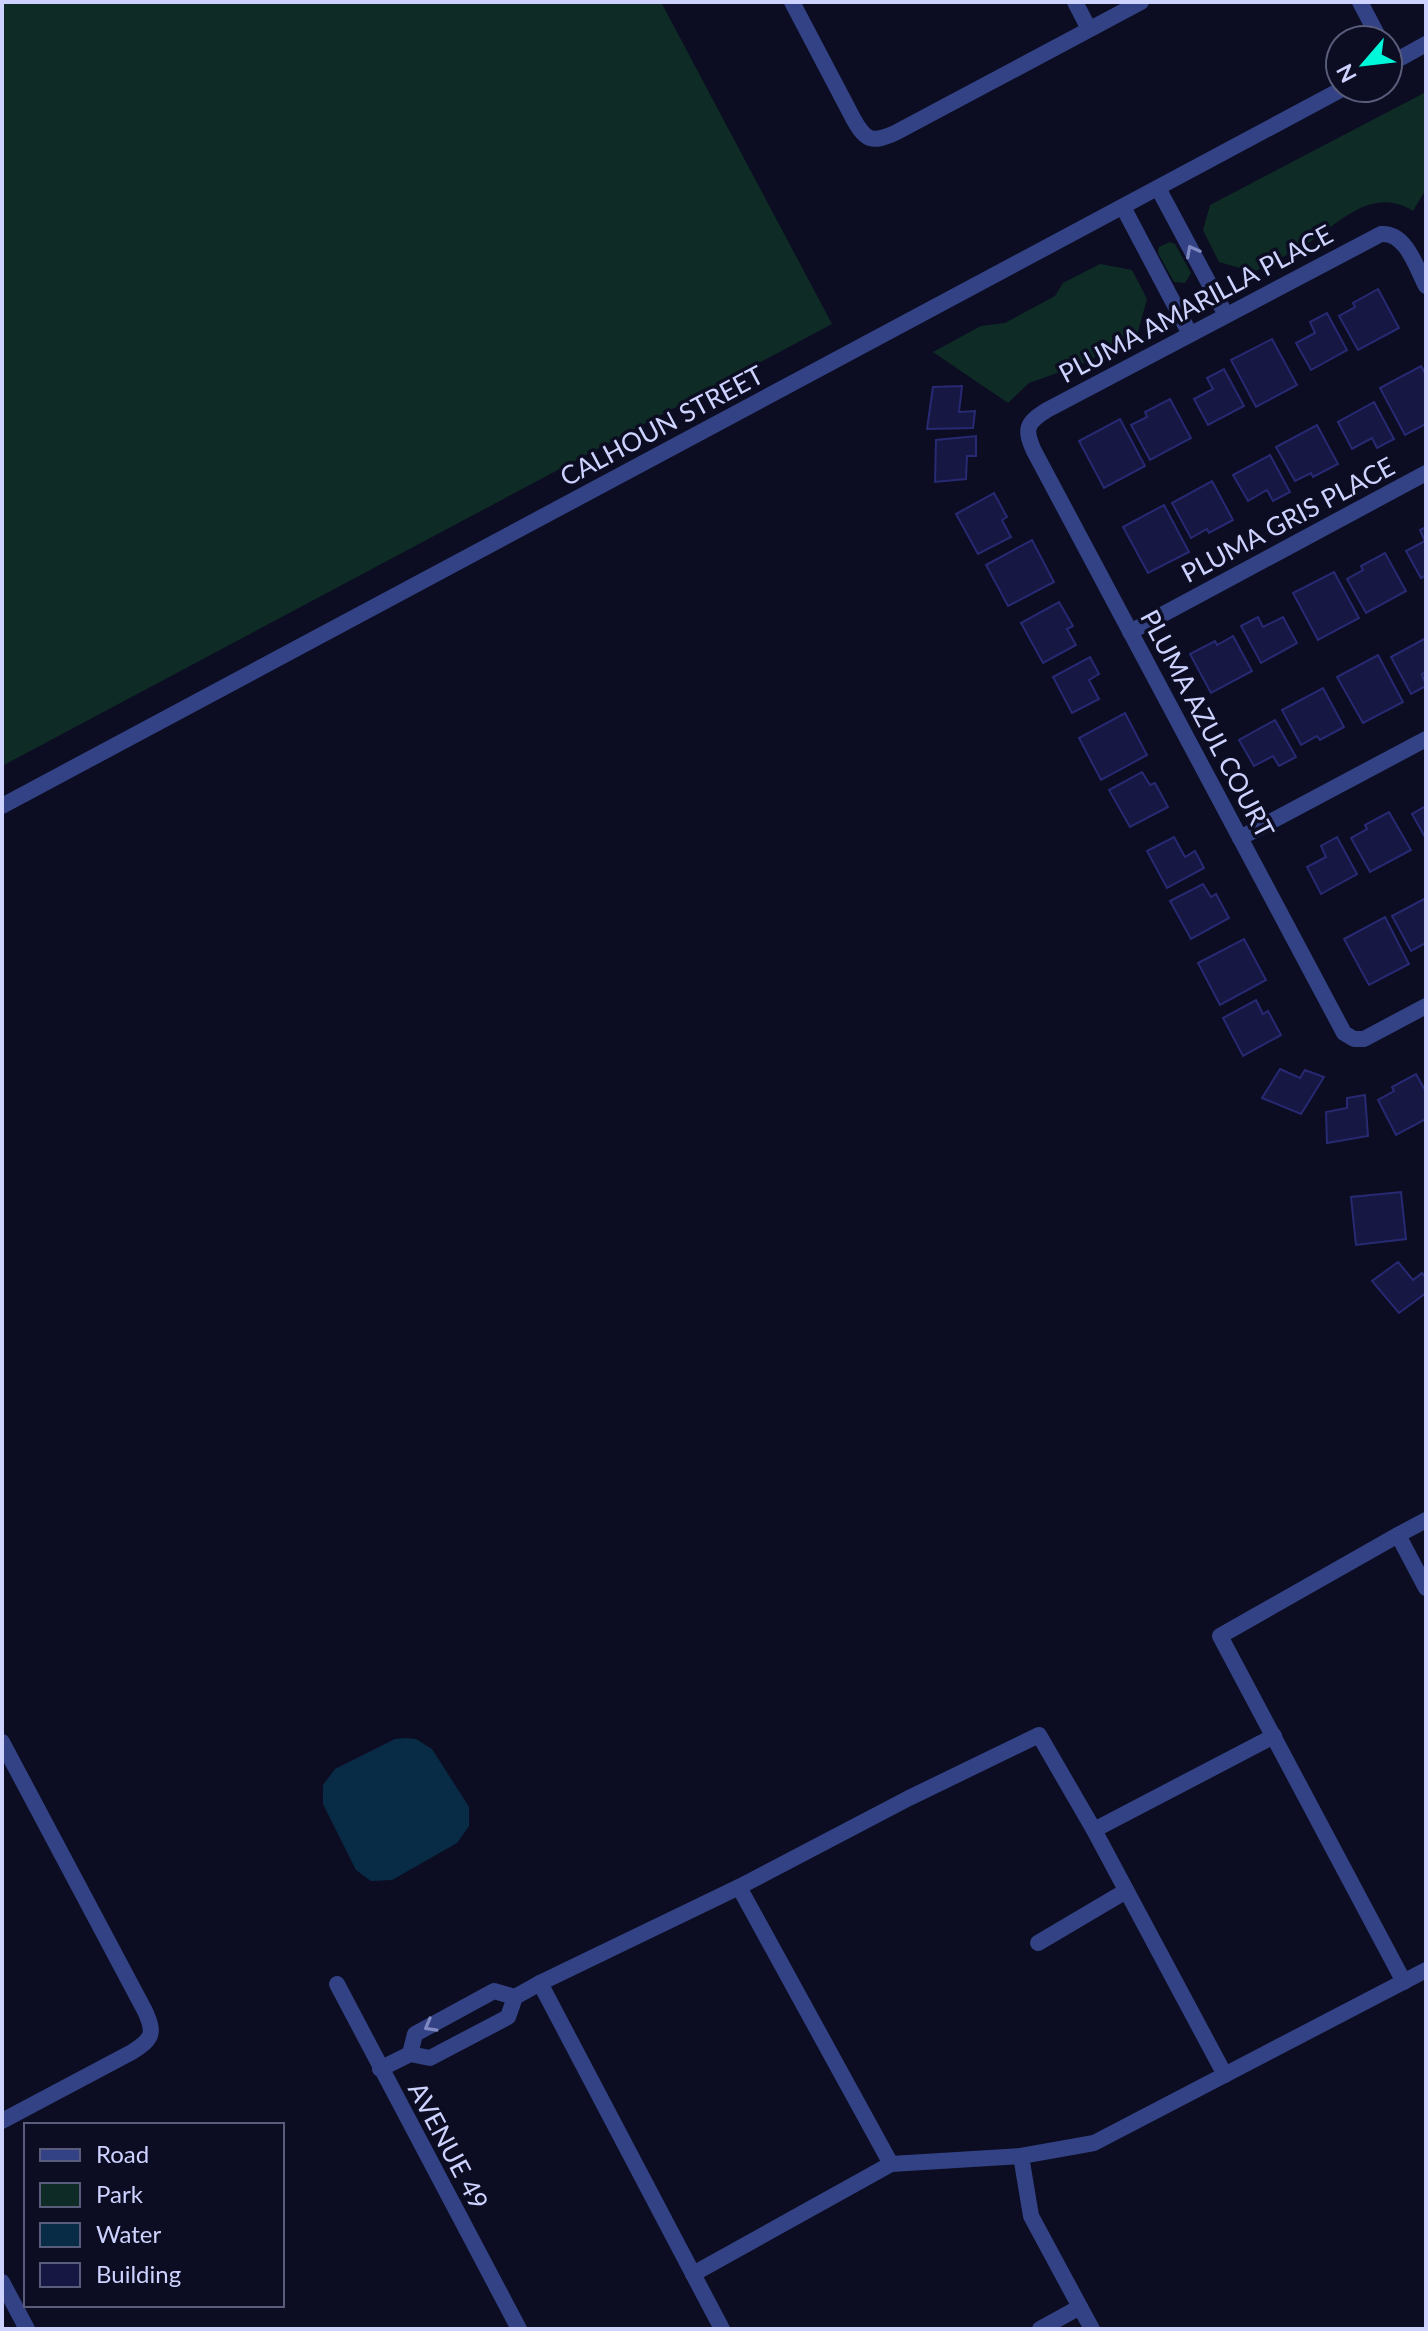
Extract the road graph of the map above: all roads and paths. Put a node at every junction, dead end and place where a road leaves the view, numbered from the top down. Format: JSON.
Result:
{"nodes":[{"id":1,"x":792,"y":2,"type":"edge"},
{"id":2,"x":1075,"y":2,"type":"edge"},
{"id":3,"x":1141,"y":2,"type":"edge"},
{"id":4,"x":1360,"y":2,"type":"edge"},
{"id":5,"x":1372,"y":24,"type":"edge"},
{"id":6,"x":1089,"y":29,"type":"junction"},
{"id":7,"x":1426,"y":44,"type":"edge"},
{"id":8,"x":1404,"y":54,"type":"edge"},
{"id":9,"x":1324,"y":99,"type":"edge"},
{"id":10,"x":1158,"y":188,"type":"junction"},
{"id":11,"x":1123,"y":207,"type":"junction"},
{"id":12,"x":1426,"y":286,"type":"edge"},
{"id":13,"x":1226,"y":315,"type":"junction"},
{"id":14,"x":1190,"y":334,"type":"junction"},
{"id":15,"x":1027,"y":427,"type":"joint"},
{"id":16,"x":1426,"y":473,"type":"edge"},
{"id":17,"x":1130,"y":632,"type":"junction"},
{"id":18,"x":1426,"y":739,"type":"edge"},
{"id":19,"x":2,"y":806,"type":"edge"},
{"id":20,"x":1240,"y":838,"type":"junction"},
{"id":21,"x":1426,"y":1006,"type":"edge"},
{"id":22,"x":1426,"y":1520,"type":"edge"},
{"id":23,"x":1398,"y":1535,"type":"junction"},
{"id":24,"x":1426,"y":1588,"type":"edge"},
{"id":25,"x":1274,"y":1736,"type":"junction"},
{"id":26,"x":2,"y":1742,"type":"edge"},
{"id":27,"x":1094,"y":1830,"type":"junction"},
{"id":28,"x":739,"y":1887,"type":"junction"},
{"id":29,"x":1126,"y":1891,"type":"junction"},
{"id":30,"x":1038,"y":1943,"type":"dead end"},
{"id":31,"x":1426,"y":1970,"type":"edge"},
{"id":32,"x":1404,"y":1982,"type":"junction"},
{"id":33,"x":540,"y":1983,"type":"junction"},
{"id":34,"x":337,"y":1984,"type":"dead end"},
{"id":35,"x":515,"y":1997,"type":"junction"},
{"id":36,"x":459,"y":2010,"type":"junction"},
{"id":37,"x":473,"y":2036,"type":"junction"},
{"id":38,"x":410,"y":2054,"type":"junction"},
{"id":39,"x":380,"y":2069,"type":"junction"},
{"id":40,"x":1225,"y":2075,"type":"junction"},
{"id":41,"x":2,"y":2121,"type":"edge"},
{"id":42,"x":1021,"y":2156,"type":"junction"},
{"id":43,"x":891,"y":2164,"type":"junction"},
{"id":44,"x":693,"y":2274,"type":"junction"},
{"id":45,"x":2,"y":2282,"type":"edge"},
{"id":46,"x":1080,"y":2307,"type":"junction"},
{"id":47,"x":27,"y":2329,"type":"edge"},
{"id":48,"x":519,"y":2329,"type":"edge"},
{"id":49,"x":722,"y":2329,"type":"edge"},
{"id":50,"x":1040,"y":2329,"type":"edge"},
{"id":51,"x":1092,"y":2329,"type":"edge"}],
"edges":[{"from":1,"to":6,"type":"street"},
{"from":2,"to":6,"type":"street"},
{"from":3,"to":6,"type":"street"},
{"from":4,"to":5,"type":"street"},
{"from":7,"to":8,"type":"street"},
{"from":9,"to":10,"type":"street","name":"CALHOUN STREET"},
{"from":10,"to":11,"type":"street","name":"CALHOUN STREET"},
{"from":13,"to":10,"type":"street","one_way":true},
{"from":11,"to":14,"type":"street"},
{"from":11,"to":19,"type":"street","name":"CALHOUN STREET"},
{"from":12,"to":13,"type":"street","name":"PLUMA AMARILLA PLACE"},
{"from":13,"to":14,"type":"street","name":"PLUMA AMARILLA PLACE"},
{"from":14,"to":15,"type":"street","name":"PLUMA AMARILLA PLACE"},
{"from":15,"to":17,"type":"street","name":"PLUMA AZUL COURT"},
{"from":16,"to":17,"type":"street","name":"PLUMA GRIS PLACE"},
{"from":17,"to":20,"type":"street","name":"PLUMA AZUL COURT"},
{"from":18,"to":20,"type":"street"},
{"from":20,"to":21,"type":"street","name":"PLUMA AZUL COURT"},
{"from":22,"to":23,"type":"street"},
{"from":23,"to":24,"type":"street"},
{"from":23,"to":25,"type":"street"},
{"from":25,"to":27,"type":"street"},
{"from":25,"to":32,"type":"street"},
{"from":26,"to":41,"type":"street"},
{"from":27,"to":28,"type":"street"},
{"from":27,"to":29,"type":"street"},
{"from":28,"to":33,"type":"street"},
{"from":28,"to":43,"type":"street"},
{"from":29,"to":30,"type":"street"},
{"from":29,"to":40,"type":"street"},
{"from":31,"to":32,"type":"street"},
{"from":32,"to":40,"type":"street"},
{"from":33,"to":35,"type":"street"},
{"from":33,"to":44,"type":"street"},
{"from":34,"to":39,"type":"street","name":"AVENUE 49"},
{"from":35,"to":36,"type":"street"},
{"from":35,"to":37,"type":"street"},
{"from":36,"to":37,"type":"street"},
{"from":36,"to":38,"type":"street","one_way":true},
{"from":37,"to":38,"type":"street"},
{"from":38,"to":39,"type":"street"},
{"from":39,"to":48,"type":"street","name":"AVENUE 49"},
{"from":40,"to":42,"type":"street"},
{"from":42,"to":43,"type":"street"},
{"from":42,"to":46,"type":"street"},
{"from":43,"to":44,"type":"street"},
{"from":44,"to":49,"type":"street"},
{"from":45,"to":47,"type":"street"},
{"from":46,"to":50,"type":"street"},
{"from":46,"to":51,"type":"street"}]}
